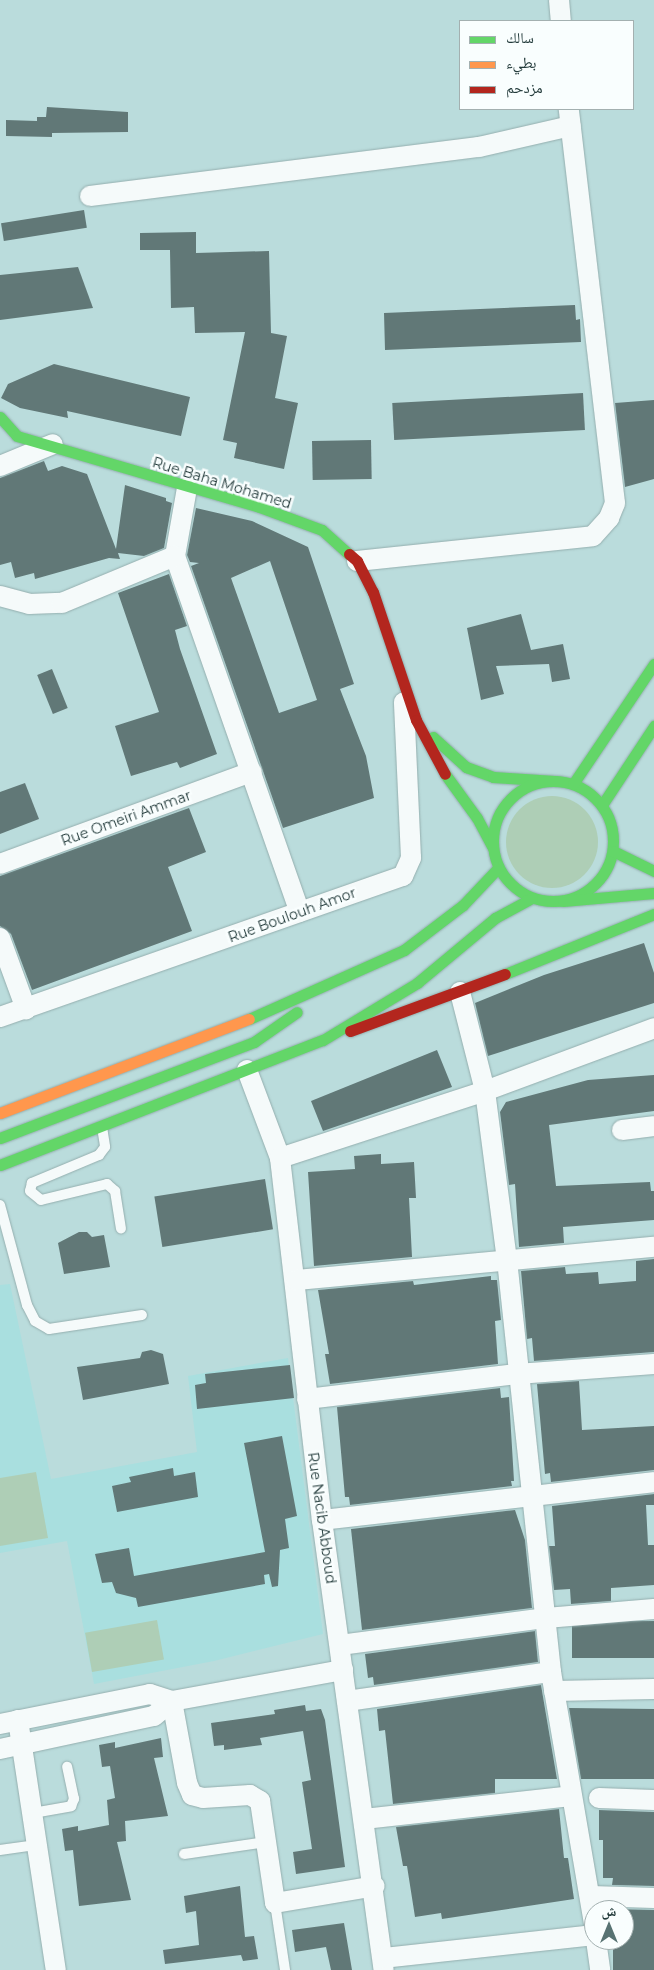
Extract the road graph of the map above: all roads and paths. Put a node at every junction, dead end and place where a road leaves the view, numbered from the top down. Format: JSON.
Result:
{"nodes":[{"id":1,"x":560,"y":0,"type":"edge"},
{"id":2,"x":561,"y":20,"type":"edge"},
{"id":3,"x":570,"y":118,"type":"edge"},
{"id":4,"x":90,"y":196,"type":"dead end"},
{"id":5,"x":0,"y":417,"type":"edge"},
{"id":6,"x":53,"y":444,"type":"junction"},
{"id":7,"x":0,"y":466,"type":"edge"},
{"id":8,"x":187,"y":488,"type":"junction"},
{"id":9,"x":175,"y":556,"type":"junction"},
{"id":10,"x":357,"y":561,"type":"junction"},
{"id":11,"x":0,"y":596,"type":"edge"},
{"id":12,"x":654,"y":664,"type":"edge"},
{"id":13,"x":403,"y":686,"type":"junction"},
{"id":14,"x":416,"y":720,"type":"junction"},
{"id":15,"x":654,"y":726,"type":"edge"},
{"id":16,"x":252,"y":772,"type":"junction"},
{"id":17,"x":555,"y":780,"type":"junction"},
{"id":18,"x":573,"y":784,"type":"junction"},
{"id":19,"x":602,"y":806,"type":"junction"},
{"id":20,"x":493,"y":848,"type":"junction"},
{"id":21,"x":613,"y":851,"type":"junction"},
{"id":22,"x":0,"y":864,"type":"edge"},
{"id":23,"x":498,"y":868,"type":"junction"},
{"id":24,"x":654,"y":871,"type":"edge"},
{"id":25,"x":654,"y":894,"type":"edge"},
{"id":26,"x":532,"y":898,"type":"junction"},
{"id":27,"x":563,"y":901,"type":"junction"},
{"id":28,"x":300,"y":912,"type":"junction"},
{"id":29,"x":653,"y":919,"type":"edge"},
{"id":30,"x":0,"y":938,"type":"edge"},
{"id":31,"x":356,"y":972,"type":"junction"},
{"id":32,"x":460,"y":992,"type":"junction"},
{"id":33,"x":26,"y":1010,"type":"junction"},
{"id":34,"x":0,"y":1017,"type":"edge"},
{"id":35,"x":654,"y":1028,"type":"edge"},
{"id":36,"x":323,"y":1040,"type":"junction"},
{"id":37,"x":247,"y":1070,"type":"junction"},
{"id":38,"x":485,"y":1091,"type":"junction"},
{"id":39,"x":0,"y":1113,"type":"edge"},
{"id":40,"x":102,"y":1126,"type":"junction"},
{"id":41,"x":654,"y":1126,"type":"edge"},
{"id":42,"x":622,"y":1130,"type":"dead end"},
{"id":43,"x":0,"y":1138,"type":"edge"},
{"id":44,"x":280,"y":1158,"type":"junction"},
{"id":45,"x":0,"y":1165,"type":"edge"},
{"id":46,"x":0,"y":1204,"type":"edge"},
{"id":47,"x":120,"y":1229,"type":"dead end"},
{"id":48,"x":654,"y":1247,"type":"edge"},
{"id":49,"x":507,"y":1260,"type":"junction"},
{"id":50,"x":296,"y":1280,"type":"junction"},
{"id":51,"x":142,"y":1315,"type":"dead end"},
{"id":52,"x":654,"y":1364,"type":"edge"},
{"id":53,"x":517,"y":1374,"type":"junction"},
{"id":54,"x":307,"y":1399,"type":"junction"},
{"id":55,"x":654,"y":1482,"type":"edge"},
{"id":56,"x":532,"y":1496,"type":"junction"},
{"id":57,"x":322,"y":1520,"type":"junction"},
{"id":58,"x":654,"y":1609,"type":"edge"},
{"id":59,"x":546,"y":1618,"type":"junction"},
{"id":60,"x":340,"y":1645,"type":"junction"},
{"id":61,"x":343,"y":1670,"type":"junction"},
{"id":62,"x":552,"y":1681,"type":"junction"},
{"id":63,"x":654,"y":1689,"type":"edge"},
{"id":64,"x":172,"y":1701,"type":"junction"},
{"id":65,"x":348,"y":1702,"type":"junction"},
{"id":66,"x":9,"y":1722,"type":"edge"},
{"id":67,"x":22,"y":1744,"type":"junction"},
{"id":68,"x":0,"y":1749,"type":"edge"},
{"id":69,"x":67,"y":1767,"type":"dead end"},
{"id":70,"x":571,"y":1796,"type":"junction"},
{"id":71,"x":599,"y":1798,"type":"dead end"},
{"id":72,"x":654,"y":1800,"type":"edge"},
{"id":73,"x":33,"y":1813,"type":"junction"},
{"id":74,"x":364,"y":1819,"type":"junction"},
{"id":75,"x":266,"y":1842,"type":"junction"},
{"id":76,"x":38,"y":1845,"type":"junction"},
{"id":77,"x":0,"y":1850,"type":"edge"},
{"id":78,"x":184,"y":1854,"type":"dead end"},
{"id":79,"x":375,"y":1886,"type":"junction"},
{"id":80,"x":591,"y":1896,"type":"junction"},
{"id":81,"x":654,"y":1898,"type":"edge"},
{"id":82,"x":591,"y":1900,"type":"edge"},
{"id":83,"x":275,"y":1903,"type":"junction"},
{"id":84,"x":584,"y":1936,"type":"edge"},
{"id":85,"x":597,"y":1950,"type":"edge"},
{"id":86,"x":383,"y":1964,"type":"edge"},
{"id":87,"x":56,"y":1970,"type":"edge"},
{"id":88,"x":285,"y":1970,"type":"edge"},
{"id":89,"x":600,"y":1970,"type":"edge"}],
"edges":[{"from":1,"to":2,"type":"street"},
{"from":3,"to":4,"type":"street"},
{"from":3,"to":10,"type":"street"},
{"from":5,"to":6,"type":"main road","name":"Rue Baha Mohamed"},
{"from":6,"to":7,"type":"street"},
{"from":6,"to":8,"type":"main road","name":"Rue Baha Mohamed"},
{"from":8,"to":9,"type":"street"},
{"from":8,"to":10,"type":"main road","name":"Rue Baha Mohamed"},
{"from":9,"to":11,"type":"street"},
{"from":9,"to":16,"type":"street"},
{"from":10,"to":13,"type":"main road","name":"Rue Baha Mohamed"},
{"from":12,"to":18,"type":"main road"},
{"from":13,"to":14,"type":"main road","name":"Rue Baha Mohamed"},
{"from":13,"to":28,"type":"street","name":"Rue Boulouh Amor"},
{"from":14,"to":17,"type":"main road"},
{"from":14,"to":20,"type":"main road","name":"Rue Baha Mohamed"},
{"from":15,"to":19,"type":"main road"},
{"from":16,"to":22,"type":"street","name":"Rue Omeiri Ammar"},
{"from":16,"to":28,"type":"street"},
{"from":17,"to":18,"type":"main road"},
{"from":17,"to":20,"type":"main road"},
{"from":18,"to":19,"type":"main road"},
{"from":19,"to":21,"type":"main road"},
{"from":20,"to":23,"type":"main road"},
{"from":21,"to":24,"type":"main road"},
{"from":21,"to":27,"type":"main road"},
{"from":23,"to":26,"type":"main road"},
{"from":23,"to":31,"type":"main road"},
{"from":25,"to":27,"type":"main road"},
{"from":26,"to":27,"type":"main road"},
{"from":26,"to":36,"type":"main road"},
{"from":28,"to":33,"type":"street","name":"Rue Boulouh Amor"},
{"from":29,"to":32,"type":"main road"},
{"from":30,"to":33,"type":"street"},
{"from":31,"to":39,"type":"main road"},
{"from":31,"to":43,"type":"main road"},
{"from":32,"to":36,"type":"main road"},
{"from":32,"to":38,"type":"street"},
{"from":33,"to":34,"type":"street","name":"Rue Boulouh Amor"},
{"from":35,"to":38,"type":"street"},
{"from":36,"to":37,"type":"main road"},
{"from":37,"to":40,"type":"main road"},
{"from":37,"to":44,"type":"street","name":"Rue Nacib Abboud"},
{"from":38,"to":44,"type":"street"},
{"from":38,"to":49,"type":"street"},
{"from":40,"to":45,"type":"main road"},
{"from":40,"to":47,"type":"lane"},
{"from":41,"to":42,"type":"street"},
{"from":44,"to":50,"type":"street","name":"Rue Nacib Abboud"},
{"from":46,"to":51,"type":"lane"},
{"from":48,"to":49,"type":"street"},
{"from":49,"to":50,"type":"street"},
{"from":49,"to":53,"type":"street"},
{"from":50,"to":54,"type":"street","name":"Rue Nacib Abboud"},
{"from":52,"to":53,"type":"street"},
{"from":53,"to":54,"type":"street"},
{"from":53,"to":56,"type":"street"},
{"from":54,"to":57,"type":"street","name":"Rue Nacib Abboud"},
{"from":55,"to":56,"type":"street"},
{"from":56,"to":57,"type":"street"},
{"from":56,"to":59,"type":"street"},
{"from":57,"to":60,"type":"street","name":"Rue Nacib Abboud"},
{"from":58,"to":59,"type":"street"},
{"from":59,"to":60,"type":"street"},
{"from":59,"to":62,"type":"street"},
{"from":60,"to":61,"type":"street","name":"Rue Nacib Abboud"},
{"from":61,"to":64,"type":"street"},
{"from":61,"to":65,"type":"street","name":"Rue Nacib Abboud"},
{"from":62,"to":63,"type":"street"},
{"from":62,"to":65,"type":"street"},
{"from":62,"to":70,"type":"street"},
{"from":64,"to":66,"type":"street"},
{"from":64,"to":67,"type":"street"},
{"from":64,"to":75,"type":"street"},
{"from":65,"to":74,"type":"street","name":"Rue Nacib Abboud"},
{"from":66,"to":67,"type":"street"},
{"from":67,"to":68,"type":"street"},
{"from":67,"to":73,"type":"street"},
{"from":69,"to":73,"type":"lane"},
{"from":70,"to":74,"type":"street"},
{"from":70,"to":80,"type":"street"},
{"from":71,"to":72,"type":"street"},
{"from":73,"to":76,"type":"street"},
{"from":74,"to":79,"type":"street","name":"Rue Nacib Abboud"},
{"from":75,"to":78,"type":"lane"},
{"from":75,"to":83,"type":"street"},
{"from":76,"to":77,"type":"lane"},
{"from":76,"to":87,"type":"street"},
{"from":79,"to":83,"type":"street"},
{"from":79,"to":86,"type":"street","name":"Rue Nacib Abboud"},
{"from":80,"to":81,"type":"street"},
{"from":80,"to":82,"type":"street"},
{"from":83,"to":88,"type":"lane"},
{"from":84,"to":86,"type":"street"},
{"from":85,"to":89,"type":"street"}]}
